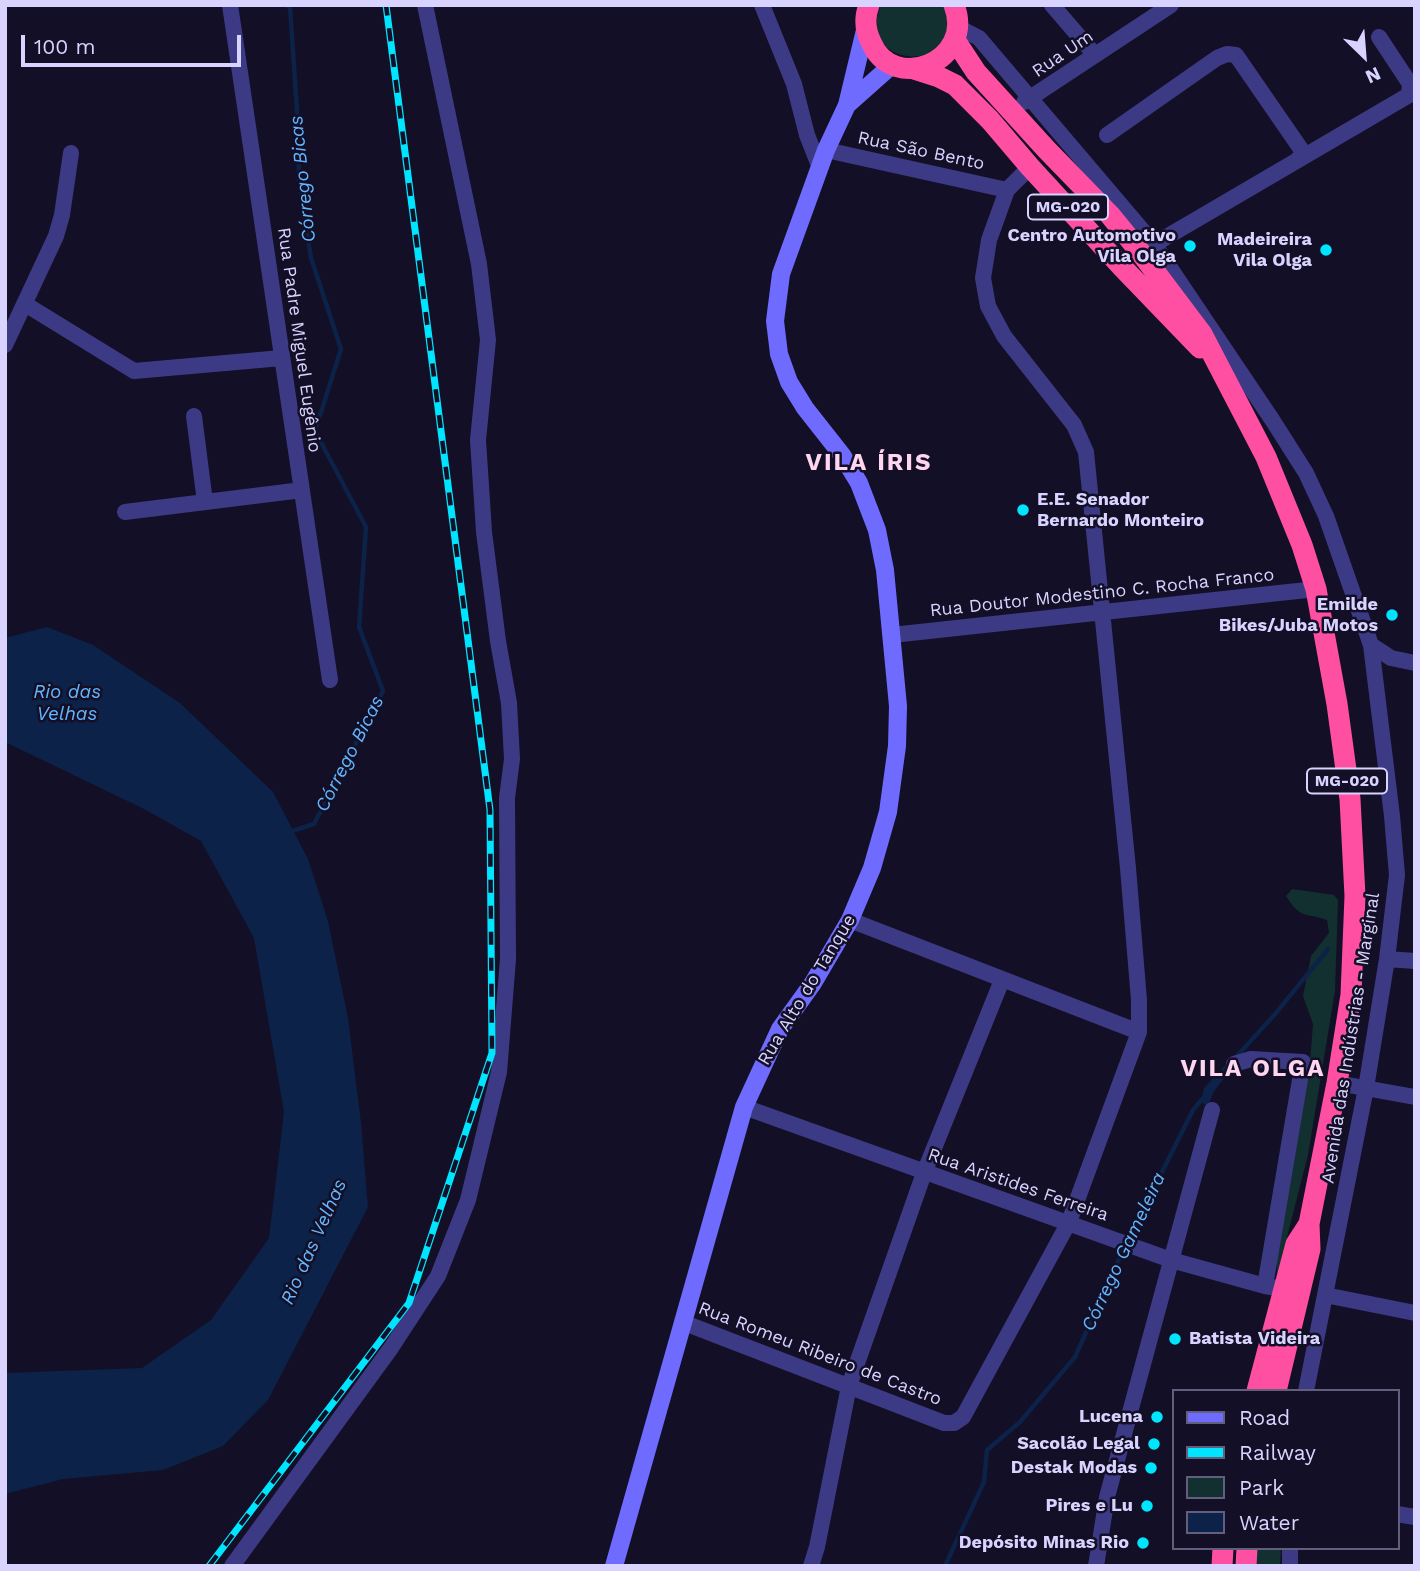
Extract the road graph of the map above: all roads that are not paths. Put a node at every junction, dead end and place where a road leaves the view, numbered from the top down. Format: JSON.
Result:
{"nodes":[{"id":1,"x":230,"y":5,"type":"edge"},
{"id":2,"x":425,"y":5,"type":"edge"},
{"id":3,"x":762,"y":5,"type":"edge"},
{"id":4,"x":954,"y":5,"type":"edge"},
{"id":5,"x":1052,"y":5,"type":"edge"},
{"id":6,"x":1171,"y":5,"type":"edge"},
{"id":7,"x":867,"y":6,"type":"edge"},
{"id":8,"x":865,"y":30,"type":"junction"},
{"id":9,"x":956,"y":33,"type":"junction"},
{"id":10,"x":1379,"y":37,"type":"dead end"},
{"id":11,"x":1095,"y":55,"type":"junction"},
{"id":12,"x":892,"y":65,"type":"junction"},
{"id":13,"x":914,"y":69,"type":"junction"},
{"id":14,"x":1031,"y":98,"type":"junction"},
{"id":15,"x":847,"y":105,"type":"junction"},
{"id":16,"x":1010,"y":111,"type":"junction"},
{"id":17,"x":1107,"y":135,"type":"dead end"},
{"id":18,"x":826,"y":150,"type":"junction"},
{"id":19,"x":71,"y":153,"type":"dead end"},
{"id":20,"x":1298,"y":159,"type":"junction"},
{"id":21,"x":1030,"y":167,"type":"junction"},
{"id":22,"x":820,"y":168,"type":"junction"},
{"id":23,"x":1007,"y":190,"type":"junction"},
{"id":24,"x":1147,"y":248,"type":"junction"},
{"id":25,"x":1121,"y":266,"type":"junction"},
{"id":26,"x":25,"y":304,"type":"junction"},
{"id":27,"x":5,"y":345,"type":"edge"},
{"id":28,"x":1219,"y":355,"type":"junction"},
{"id":29,"x":282,"y":358,"type":"junction"},
{"id":30,"x":194,"y":416,"type":"dead end"},
{"id":31,"x":302,"y":490,"type":"junction"},
{"id":32,"x":205,"y":502,"type":"junction"},
{"id":33,"x":125,"y":512,"type":"dead end"},
{"id":34,"x":1315,"y":589,"type":"junction"},
{"id":35,"x":1102,"y":612,"type":"junction"},
{"id":36,"x":892,"y":635,"type":"junction"},
{"id":37,"x":1371,"y":645,"type":"junction"},
{"id":38,"x":1415,"y":663,"type":"edge"},
{"id":39,"x":330,"y":680,"type":"dead end"},
{"id":40,"x":850,"y":920,"type":"junction"},
{"id":41,"x":1387,"y":959,"type":"junction"},
{"id":42,"x":1415,"y":961,"type":"edge"},
{"id":43,"x":1002,"y":980,"type":"junction"},
{"id":44,"x":1139,"y":1032,"type":"junction"},
{"id":45,"x":1234,"y":1064,"type":"dead end"},
{"id":46,"x":1337,"y":1083,"type":"junction"},
{"id":47,"x":1366,"y":1088,"type":"junction"},
{"id":48,"x":1415,"y":1097,"type":"edge"},
{"id":49,"x":744,"y":1107,"type":"junction"},
{"id":50,"x":1212,"y":1110,"type":"dead end"},
{"id":51,"x":924,"y":1173,"type":"junction"},
{"id":52,"x":1069,"y":1222,"type":"junction"},
{"id":53,"x":1309,"y":1224,"type":"junction"},
{"id":54,"x":1171,"y":1260,"type":"junction"},
{"id":55,"x":1275,"y":1287,"type":"junction"},
{"id":56,"x":1325,"y":1295,"type":"junction"},
{"id":57,"x":1415,"y":1314,"type":"edge"},
{"id":58,"x":682,"y":1322,"type":"junction"},
{"id":59,"x":849,"y":1386,"type":"junction"},
{"id":60,"x":1257,"y":1389,"type":"edge"},
{"id":61,"x":1276,"y":1389,"type":"edge"},
{"id":62,"x":1306,"y":1389,"type":"edge"},
{"id":63,"x":232,"y":1566,"type":"edge"},
{"id":64,"x":614,"y":1566,"type":"edge"},
{"id":65,"x":811,"y":1566,"type":"edge"},
{"id":66,"x":1096,"y":1566,"type":"edge"}],
"edges":[{"from":1,"to":29,"type":"street","name":"Rua Padre Miguel Eugênio"},
{"from":2,"to":63,"type":"street"},
{"from":3,"to":22,"type":"street"},
{"from":4,"to":9,"type":"highway","number":"MG-020"},
{"from":5,"to":11,"type":"street"},
{"from":6,"to":11,"type":"street","name":"Rua Um"},
{"from":7,"to":8,"type":"highway"},
{"from":8,"to":12,"type":"highway"},
{"from":8,"to":15,"type":"main road","name":"Rua Alto do Tanque"},
{"from":9,"to":13,"type":"highway"},
{"from":9,"to":14,"type":"street"},
{"from":9,"to":16,"type":"highway","number":"MG-020"},
{"from":10,"to":20,"type":"street"},
{"from":11,"to":14,"type":"street","name":"Rua Um"},
{"from":12,"to":13,"type":"highway","number":"MG-020"},
{"from":12,"to":15,"type":"main road","name":"Rua Alto do Tanque"},
{"from":13,"to":21,"type":"highway","number":"MG-020"},
{"from":14,"to":16,"type":"street","name":"Rua Um"},
{"from":14,"to":24,"type":"street"},
{"from":15,"to":18,"type":"main road","name":"Rua Alto do Tanque"},
{"from":16,"to":24,"type":"highway","number":"MG-020"},
{"from":17,"to":20,"type":"street"},
{"from":18,"to":22,"type":"main road","name":"Rua Alto do Tanque"},
{"from":18,"to":23,"type":"street","name":"Rua São Bento"},
{"from":19,"to":26,"type":"street"},
{"from":20,"to":24,"type":"street"},
{"from":21,"to":23,"type":"street"},
{"from":21,"to":25,"type":"highway","number":"MG-020"},
{"from":22,"to":36,"type":"main road","name":"Rua Alto do Tanque"},
{"from":23,"to":35,"type":"street"},
{"from":24,"to":25,"type":"street"},
{"from":24,"to":28,"type":"highway","number":"MG-020"},
{"from":25,"to":28,"type":"highway","number":"MG-020"},
{"from":26,"to":27,"type":"street"},
{"from":26,"to":29,"type":"street"},
{"from":28,"to":34,"type":"highway","number":"MG-020"},
{"from":28,"to":37,"type":"street","name":"Avenida das Indústrias - Marginal"},
{"from":29,"to":31,"type":"street","name":"Rua Padre Miguel Eugênio"},
{"from":30,"to":32,"type":"street"},
{"from":31,"to":32,"type":"street"},
{"from":31,"to":39,"type":"street","name":"Rua Padre Miguel Eugênio"},
{"from":32,"to":33,"type":"street"},
{"from":34,"to":35,"type":"street","name":"Rua Doutor Modestino C. Rocha Franco"},
{"from":34,"to":46,"type":"highway","number":"MG-020"},
{"from":35,"to":36,"type":"street","name":"Rua Doutor Modestino C. Rocha Franco"},
{"from":35,"to":44,"type":"street"},
{"from":36,"to":40,"type":"main road","name":"Rua Alto do Tanque"},
{"from":37,"to":38,"type":"street"},
{"from":37,"to":41,"type":"street","name":"Avenida das Indústrias - Marginal"},
{"from":40,"to":43,"type":"street"},
{"from":40,"to":49,"type":"main road","name":"Rua Alto do Tanque"},
{"from":41,"to":42,"type":"street"},
{"from":41,"to":47,"type":"street","name":"Avenida das Indústrias - Marginal"},
{"from":43,"to":44,"type":"street"},
{"from":43,"to":51,"type":"street"},
{"from":44,"to":52,"type":"street"},
{"from":45,"to":55,"type":"street"},
{"from":46,"to":47,"type":"street"},
{"from":46,"to":53,"type":"highway","number":"MG-020"},
{"from":47,"to":48,"type":"street"},
{"from":47,"to":56,"type":"street","name":"Avenida das Indústrias - Marginal"},
{"from":49,"to":51,"type":"street","name":"Rua Aristides Ferreira"},
{"from":49,"to":58,"type":"main road","name":"Rua Alto do Tanque"},
{"from":50,"to":54,"type":"street"},
{"from":51,"to":52,"type":"street","name":"Rua Aristides Ferreira"},
{"from":51,"to":59,"type":"street"},
{"from":52,"to":54,"type":"street","name":"Rua Aristides Ferreira"},
{"from":52,"to":59,"type":"street","name":"Rua Romeu Ribeiro de Castro"},
{"from":53,"to":55,"type":"highway","number":"MG-020"},
{"from":53,"to":61,"type":"highway","number":"MG-020"},
{"from":54,"to":55,"type":"street","name":"Rua Aristides Ferreira"},
{"from":54,"to":66,"type":"street"},
{"from":55,"to":60,"type":"highway","number":"MG-020"},
{"from":56,"to":57,"type":"street"},
{"from":56,"to":62,"type":"street","name":"Avenida das Indústrias - Marginal"},
{"from":58,"to":59,"type":"street","name":"Rua Romeu Ribeiro de Castro"},
{"from":58,"to":64,"type":"main road","name":"Rua Alto do Tanque"},
{"from":59,"to":65,"type":"street"}]}
